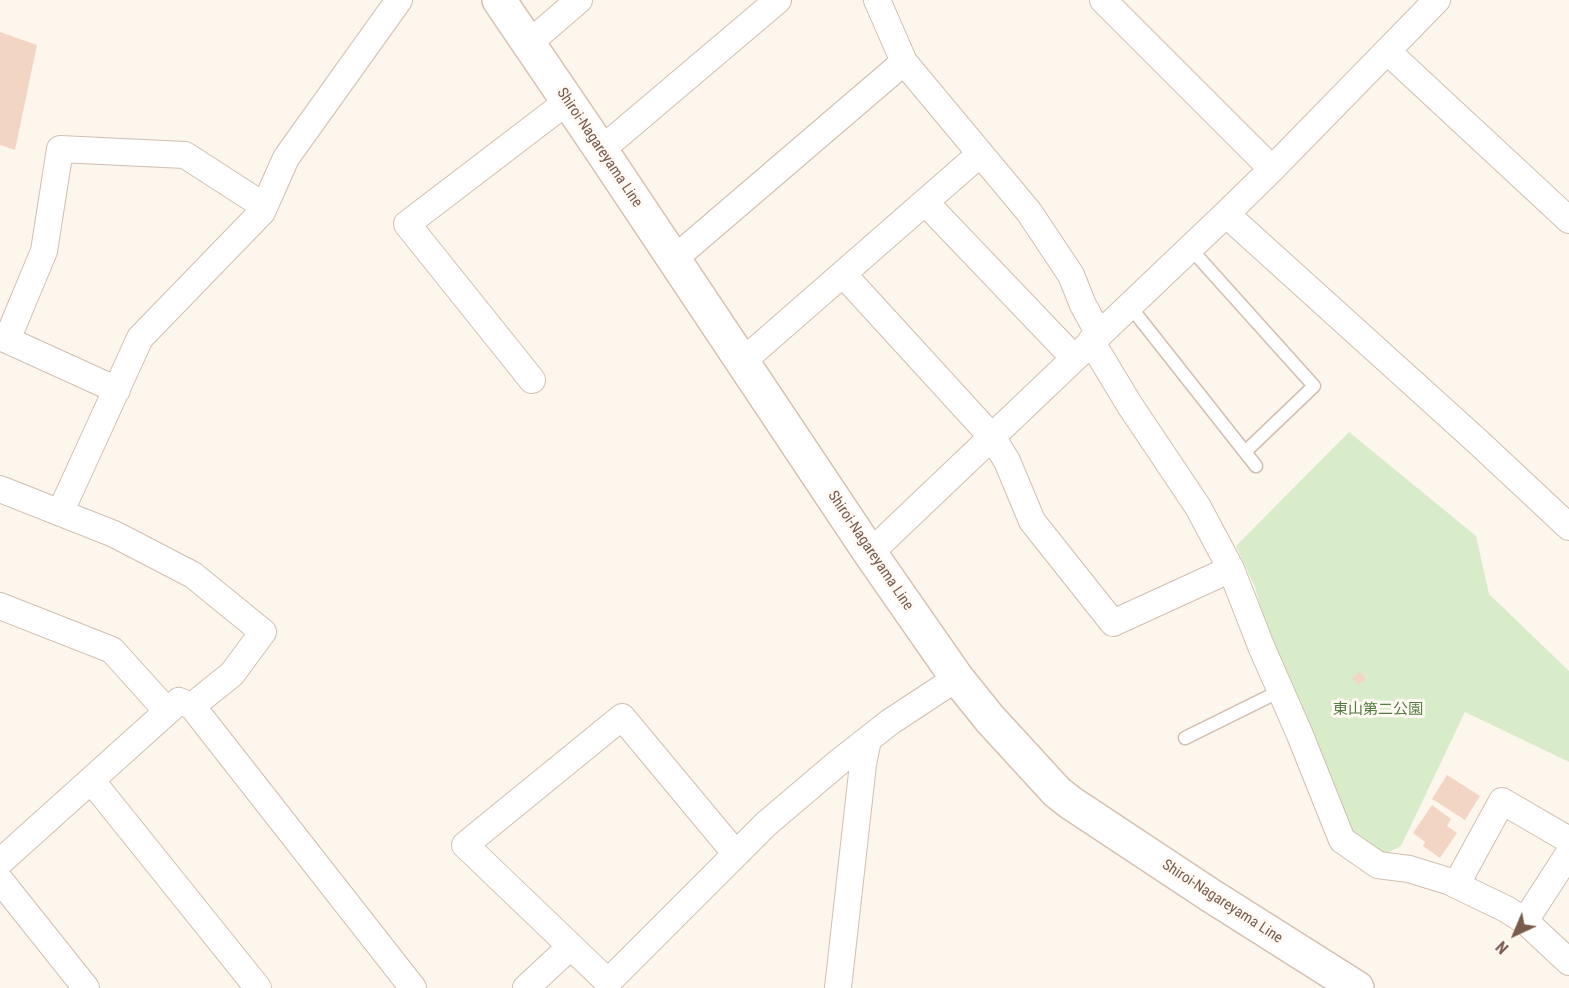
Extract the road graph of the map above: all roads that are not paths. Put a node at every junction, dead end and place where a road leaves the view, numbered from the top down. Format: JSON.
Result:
{"nodes":[{"id":1,"x":399,"y":0,"type":"edge"},
{"id":2,"x":499,"y":0,"type":"edge"},
{"id":3,"x":579,"y":0,"type":"edge"},
{"id":4,"x":778,"y":0,"type":"edge"},
{"id":5,"x":877,"y":0,"type":"edge"},
{"id":6,"x":1103,"y":0,"type":"edge"},
{"id":7,"x":1437,"y":0,"type":"edge"},
{"id":8,"x":528,"y":44,"type":"junction"},
{"id":9,"x":1387,"y":51,"type":"junction"},
{"id":10,"x":904,"y":62,"type":"junction"},
{"id":11,"x":568,"y":101,"type":"junction"},
{"id":12,"x":601,"y":150,"type":"junction"},
{"id":13,"x":980,"y":154,"type":"junction"},
{"id":14,"x":1272,"y":169,"type":"junction"},
{"id":15,"x":925,"y":202,"type":"junction"},
{"id":16,"x":264,"y":206,"type":"junction"},
{"id":17,"x":1226,"y":214,"type":"junction"},
{"id":18,"x":1569,"y":220,"type":"edge"},
{"id":19,"x":1190,"y":248,"type":"junction"},
{"id":20,"x":674,"y":259,"type":"junction"},
{"id":21,"x":843,"y":273,"type":"junction"},
{"id":22,"x":1129,"y":305,"type":"junction"},
{"id":23,"x":1088,"y":344,"type":"junction"},
{"id":24,"x":742,"y":361,"type":"junction"},
{"id":25,"x":532,"y":380,"type":"dead end"},
{"id":26,"x":117,"y":390,"type":"junction"},
{"id":27,"x":992,"y":437,"type":"junction"},
{"id":28,"x":1245,"y":452,"type":"junction"},
{"id":29,"x":1257,"y":466,"type":"dead end"},
{"id":30,"x":0,"y":489,"type":"edge"},
{"id":31,"x":60,"y":513,"type":"junction"},
{"id":32,"x":1569,"y":527,"type":"edge"},
{"id":33,"x":870,"y":553,"type":"junction"},
{"id":34,"x":1231,"y":568,"type":"junction"},
{"id":35,"x":0,"y":606,"type":"edge"},
{"id":36,"x":957,"y":678,"type":"junction"},
{"id":37,"x":1280,"y":691,"type":"junction"},
{"id":38,"x":192,"y":706,"type":"junction"},
{"id":39,"x":167,"y":711,"type":"junction"},
{"id":40,"x":1185,"y":738,"type":"dead end"},
{"id":41,"x":868,"y":740,"type":"junction"},
{"id":42,"x":91,"y":780,"type":"junction"},
{"id":43,"x":1569,"y":840,"type":"edge"},
{"id":44,"x":1569,"y":853,"type":"edge"},
{"id":45,"x":736,"y":854,"type":"junction"},
{"id":46,"x":0,"y":862,"type":"edge"},
{"id":47,"x":0,"y":880,"type":"edge"},
{"id":48,"x":1456,"y":885,"type":"junction"},
{"id":49,"x":1525,"y":921,"type":"junction"},
{"id":50,"x":570,"y":947,"type":"junction"},
{"id":51,"x":1569,"y":962,"type":"edge"},
{"id":52,"x":86,"y":988,"type":"edge"},
{"id":53,"x":258,"y":988,"type":"edge"},
{"id":54,"x":413,"y":988,"type":"edge"},
{"id":55,"x":526,"y":988,"type":"edge"},
{"id":56,"x":838,"y":988,"type":"edge"},
{"id":57,"x":1357,"y":988,"type":"edge"}],
"edges":[{"from":1,"to":16,"type":"street"},
{"from":2,"to":8,"type":"main road","name":"Shiroi-Nagareyama Line"},
{"from":3,"to":8,"type":"street"},
{"from":4,"to":12,"type":"street"},
{"from":5,"to":10,"type":"street"},
{"from":6,"to":14,"type":"street"},
{"from":7,"to":9,"type":"street"},
{"from":8,"to":11,"type":"main road","name":"Shiroi-Nagareyama Line"},
{"from":9,"to":14,"type":"street"},
{"from":9,"to":18,"type":"street"},
{"from":10,"to":13,"type":"street"},
{"from":10,"to":20,"type":"street"},
{"from":11,"to":12,"type":"main road","name":"Shiroi-Nagareyama Line"},
{"from":11,"to":25,"type":"street"},
{"from":12,"to":20,"type":"main road","name":"Shiroi-Nagareyama Line"},
{"from":13,"to":15,"type":"street"},
{"from":13,"to":23,"type":"street"},
{"from":14,"to":17,"type":"street"},
{"from":15,"to":21,"type":"street"},
{"from":15,"to":23,"type":"street"},
{"from":16,"to":26,"type":"street"},
{"from":16,"to":26,"type":"street"},
{"from":17,"to":19,"type":"street"},
{"from":17,"to":32,"type":"street"},
{"from":19,"to":22,"type":"street"},
{"from":19,"to":28,"type":"lane"},
{"from":20,"to":24,"type":"main road","name":"Shiroi-Nagareyama Line"},
{"from":21,"to":24,"type":"street"},
{"from":21,"to":27,"type":"street"},
{"from":22,"to":23,"type":"street"},
{"from":22,"to":28,"type":"lane"},
{"from":23,"to":27,"type":"street"},
{"from":23,"to":34,"type":"street"},
{"from":24,"to":33,"type":"main road","name":"Shiroi-Nagareyama Line"},
{"from":26,"to":31,"type":"street"},
{"from":27,"to":33,"type":"street"},
{"from":27,"to":34,"type":"street"},
{"from":28,"to":29,"type":"lane"},
{"from":30,"to":31,"type":"street"},
{"from":31,"to":38,"type":"street"},
{"from":33,"to":36,"type":"main road","name":"Shiroi-Nagareyama Line"},
{"from":34,"to":37,"type":"street"},
{"from":35,"to":39,"type":"street"},
{"from":36,"to":41,"type":"street"},
{"from":36,"to":57,"type":"main road","name":"Shiroi-Nagareyama Line"},
{"from":37,"to":40,"type":"lane"},
{"from":37,"to":48,"type":"street"},
{"from":38,"to":39,"type":"street"},
{"from":38,"to":54,"type":"street"},
{"from":39,"to":42,"type":"street"},
{"from":41,"to":45,"type":"street"},
{"from":41,"to":56,"type":"street"},
{"from":42,"to":46,"type":"street"},
{"from":42,"to":53,"type":"street"},
{"from":43,"to":48,"type":"street"},
{"from":44,"to":49,"type":"street"},
{"from":45,"to":50,"type":"street"},
{"from":45,"to":50,"type":"street"},
{"from":47,"to":52,"type":"street"},
{"from":48,"to":49,"type":"street"},
{"from":49,"to":51,"type":"street"},
{"from":50,"to":55,"type":"street"}]}
